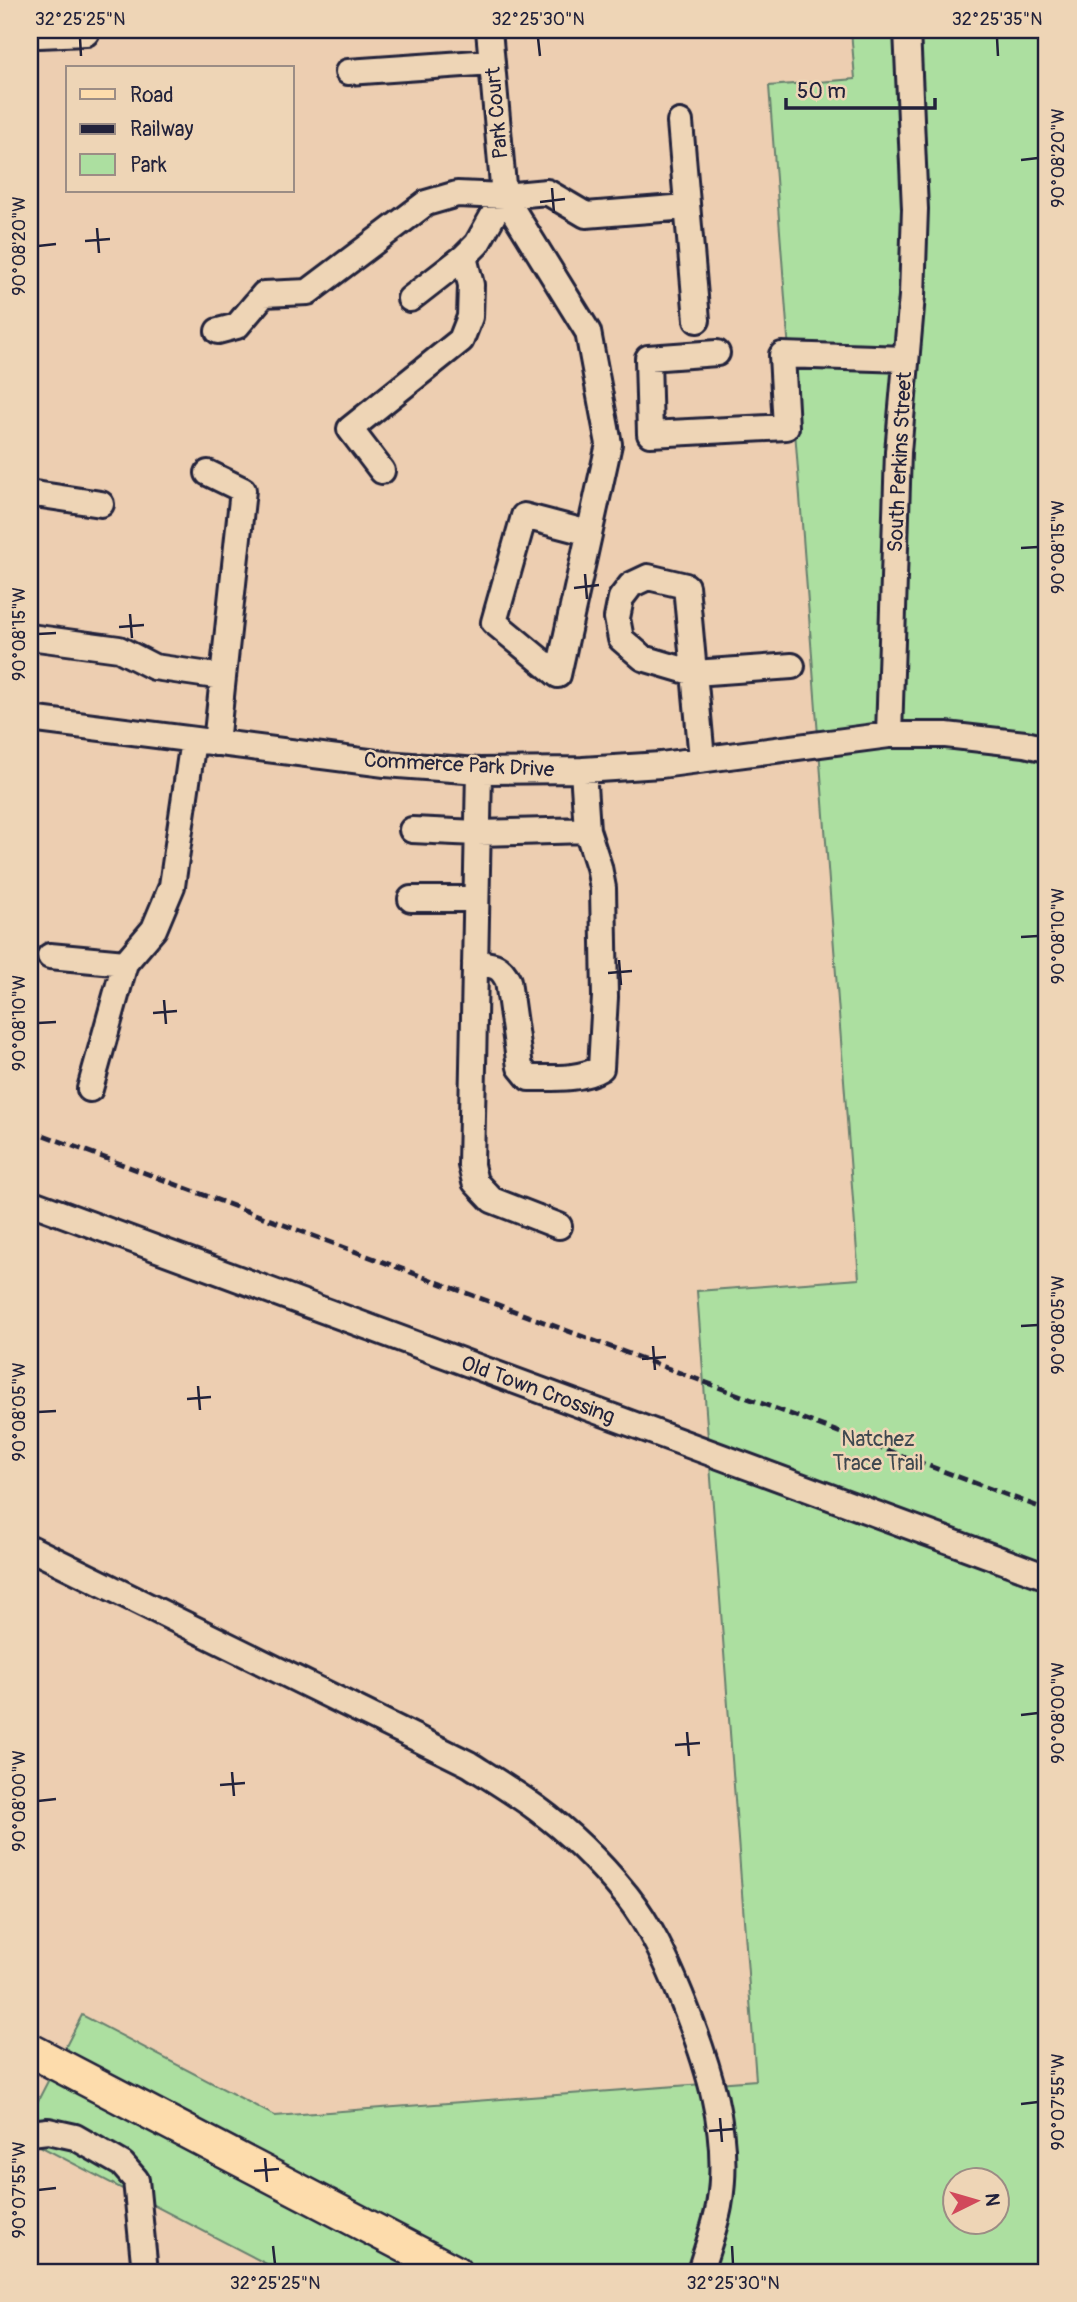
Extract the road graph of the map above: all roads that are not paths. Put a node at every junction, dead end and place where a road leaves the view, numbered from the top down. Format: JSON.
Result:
{"nodes":[{"id":1,"x":35,"y":30,"type":"edge"},
{"id":2,"x":86,"y":30,"type":"edge"},
{"id":3,"x":489,"y":30,"type":"edge"},
{"id":4,"x":907,"y":30,"type":"edge"},
{"id":5,"x":492,"y":62,"type":"junction"},
{"id":6,"x":348,"y":72,"type":"dead end"},
{"id":7,"x":680,"y":122,"type":"dead end"},
{"id":8,"x":504,"y":196,"type":"junction"},
{"id":9,"x":688,"y":207,"type":"junction"},
{"id":10,"x":464,"y":257,"type":"junction"},
{"id":11,"x":434,"y":280,"type":"junction"},
{"id":12,"x":410,"y":299,"type":"dead end"},
{"id":13,"x":470,"y":303,"type":"junction"},
{"id":14,"x":697,"y":320,"type":"dead end"},
{"id":15,"x":218,"y":331,"type":"dead end"},
{"id":16,"x":717,"y":353,"type":"dead end"},
{"id":17,"x":906,"y":359,"type":"junction"},
{"id":18,"x":382,"y":471,"type":"dead end"},
{"id":19,"x":208,"y":473,"type":"dead end"},
{"id":20,"x":30,"y":496,"type":"edge"},
{"id":21,"x":101,"y":504,"type":"dead end"},
{"id":22,"x":589,"y":533,"type":"junction"},
{"id":23,"x":30,"y":638,"type":"edge"},
{"id":24,"x":792,"y":666,"type":"dead end"},
{"id":25,"x":223,"y":677,"type":"junction"},
{"id":26,"x":30,"y":719,"type":"edge"},
{"id":27,"x":888,"y":735,"type":"junction"},
{"id":28,"x":204,"y":742,"type":"junction"},
{"id":29,"x":1047,"y":749,"type":"edge"},
{"id":30,"x":702,"y":759,"type":"junction"},
{"id":31,"x":583,"y":769,"type":"junction"},
{"id":32,"x":479,"y":771,"type":"junction"},
{"id":33,"x":412,"y":830,"type":"dead end"},
{"id":34,"x":587,"y":830,"type":"junction"},
{"id":35,"x":477,"y":834,"type":"junction"},
{"id":36,"x":411,"y":898,"type":"dead end"},
{"id":37,"x":476,"y":899,"type":"junction"},
{"id":38,"x":50,"y":956,"type":"dead end"},
{"id":39,"x":125,"y":963,"type":"junction"},
{"id":40,"x":475,"y":963,"type":"junction"},
{"id":41,"x":90,"y":1088,"type":"dead end"},
{"id":42,"x":30,"y":1202,"type":"edge"},
{"id":43,"x":559,"y":1226,"type":"dead end"},
{"id":44,"x":30,"y":1548,"type":"edge"},
{"id":45,"x":1047,"y":1577,"type":"edge"},
{"id":46,"x":30,"y":2050,"type":"edge"},
{"id":47,"x":30,"y":2133,"type":"edge"},
{"id":48,"x":145,"y":2272,"type":"edge"},
{"id":49,"x":454,"y":2272,"type":"edge"},
{"id":50,"x":700,"y":2272,"type":"edge"}],
"edges":[{"from":1,"to":2,"type":"street"},
{"from":3,"to":5,"type":"street","name":"Park Court"},
{"from":4,"to":17,"type":"street","name":"South Perkins Street"},
{"from":5,"to":6,"type":"street"},
{"from":5,"to":8,"type":"street","name":"Park Court"},
{"from":7,"to":9,"type":"street"},
{"from":8,"to":9,"type":"street"},
{"from":8,"to":10,"type":"street"},
{"from":8,"to":15,"type":"street"},
{"from":8,"to":22,"type":"street"},
{"from":9,"to":14,"type":"street"},
{"from":10,"to":11,"type":"street"},
{"from":10,"to":13,"type":"street"},
{"from":11,"to":12,"type":"street"},
{"from":11,"to":13,"type":"street"},
{"from":13,"to":18,"type":"street"},
{"from":16,"to":17,"type":"street"},
{"from":17,"to":27,"type":"street","name":"South Perkins Street"},
{"from":19,"to":25,"type":"street"},
{"from":20,"to":21,"type":"street"},
{"from":22,"to":22,"type":"street"},
{"from":23,"to":25,"type":"street"},
{"from":24,"to":30,"type":"street"},
{"from":25,"to":28,"type":"street"},
{"from":26,"to":28,"type":"street","name":"Commerce Park Drive"},
{"from":27,"to":29,"type":"street"},
{"from":27,"to":30,"type":"street","name":"Commerce Park Drive"},
{"from":28,"to":32,"type":"street","name":"Commerce Park Drive"},
{"from":28,"to":39,"type":"street"},
{"from":30,"to":31,"type":"street","name":"Commerce Park Drive"},
{"from":31,"to":32,"type":"street","name":"Commerce Park Drive"},
{"from":31,"to":34,"type":"street"},
{"from":32,"to":35,"type":"street"},
{"from":33,"to":35,"type":"street"},
{"from":34,"to":35,"type":"street"},
{"from":34,"to":40,"type":"street"},
{"from":35,"to":37,"type":"street"},
{"from":36,"to":37,"type":"street"},
{"from":37,"to":40,"type":"street"},
{"from":38,"to":39,"type":"street"},
{"from":39,"to":41,"type":"street"},
{"from":40,"to":43,"type":"street"},
{"from":42,"to":45,"type":"street","name":"Old Town Crossing"},
{"from":44,"to":50,"type":"street"},
{"from":46,"to":49,"type":"main road"},
{"from":47,"to":48,"type":"street"}]}
